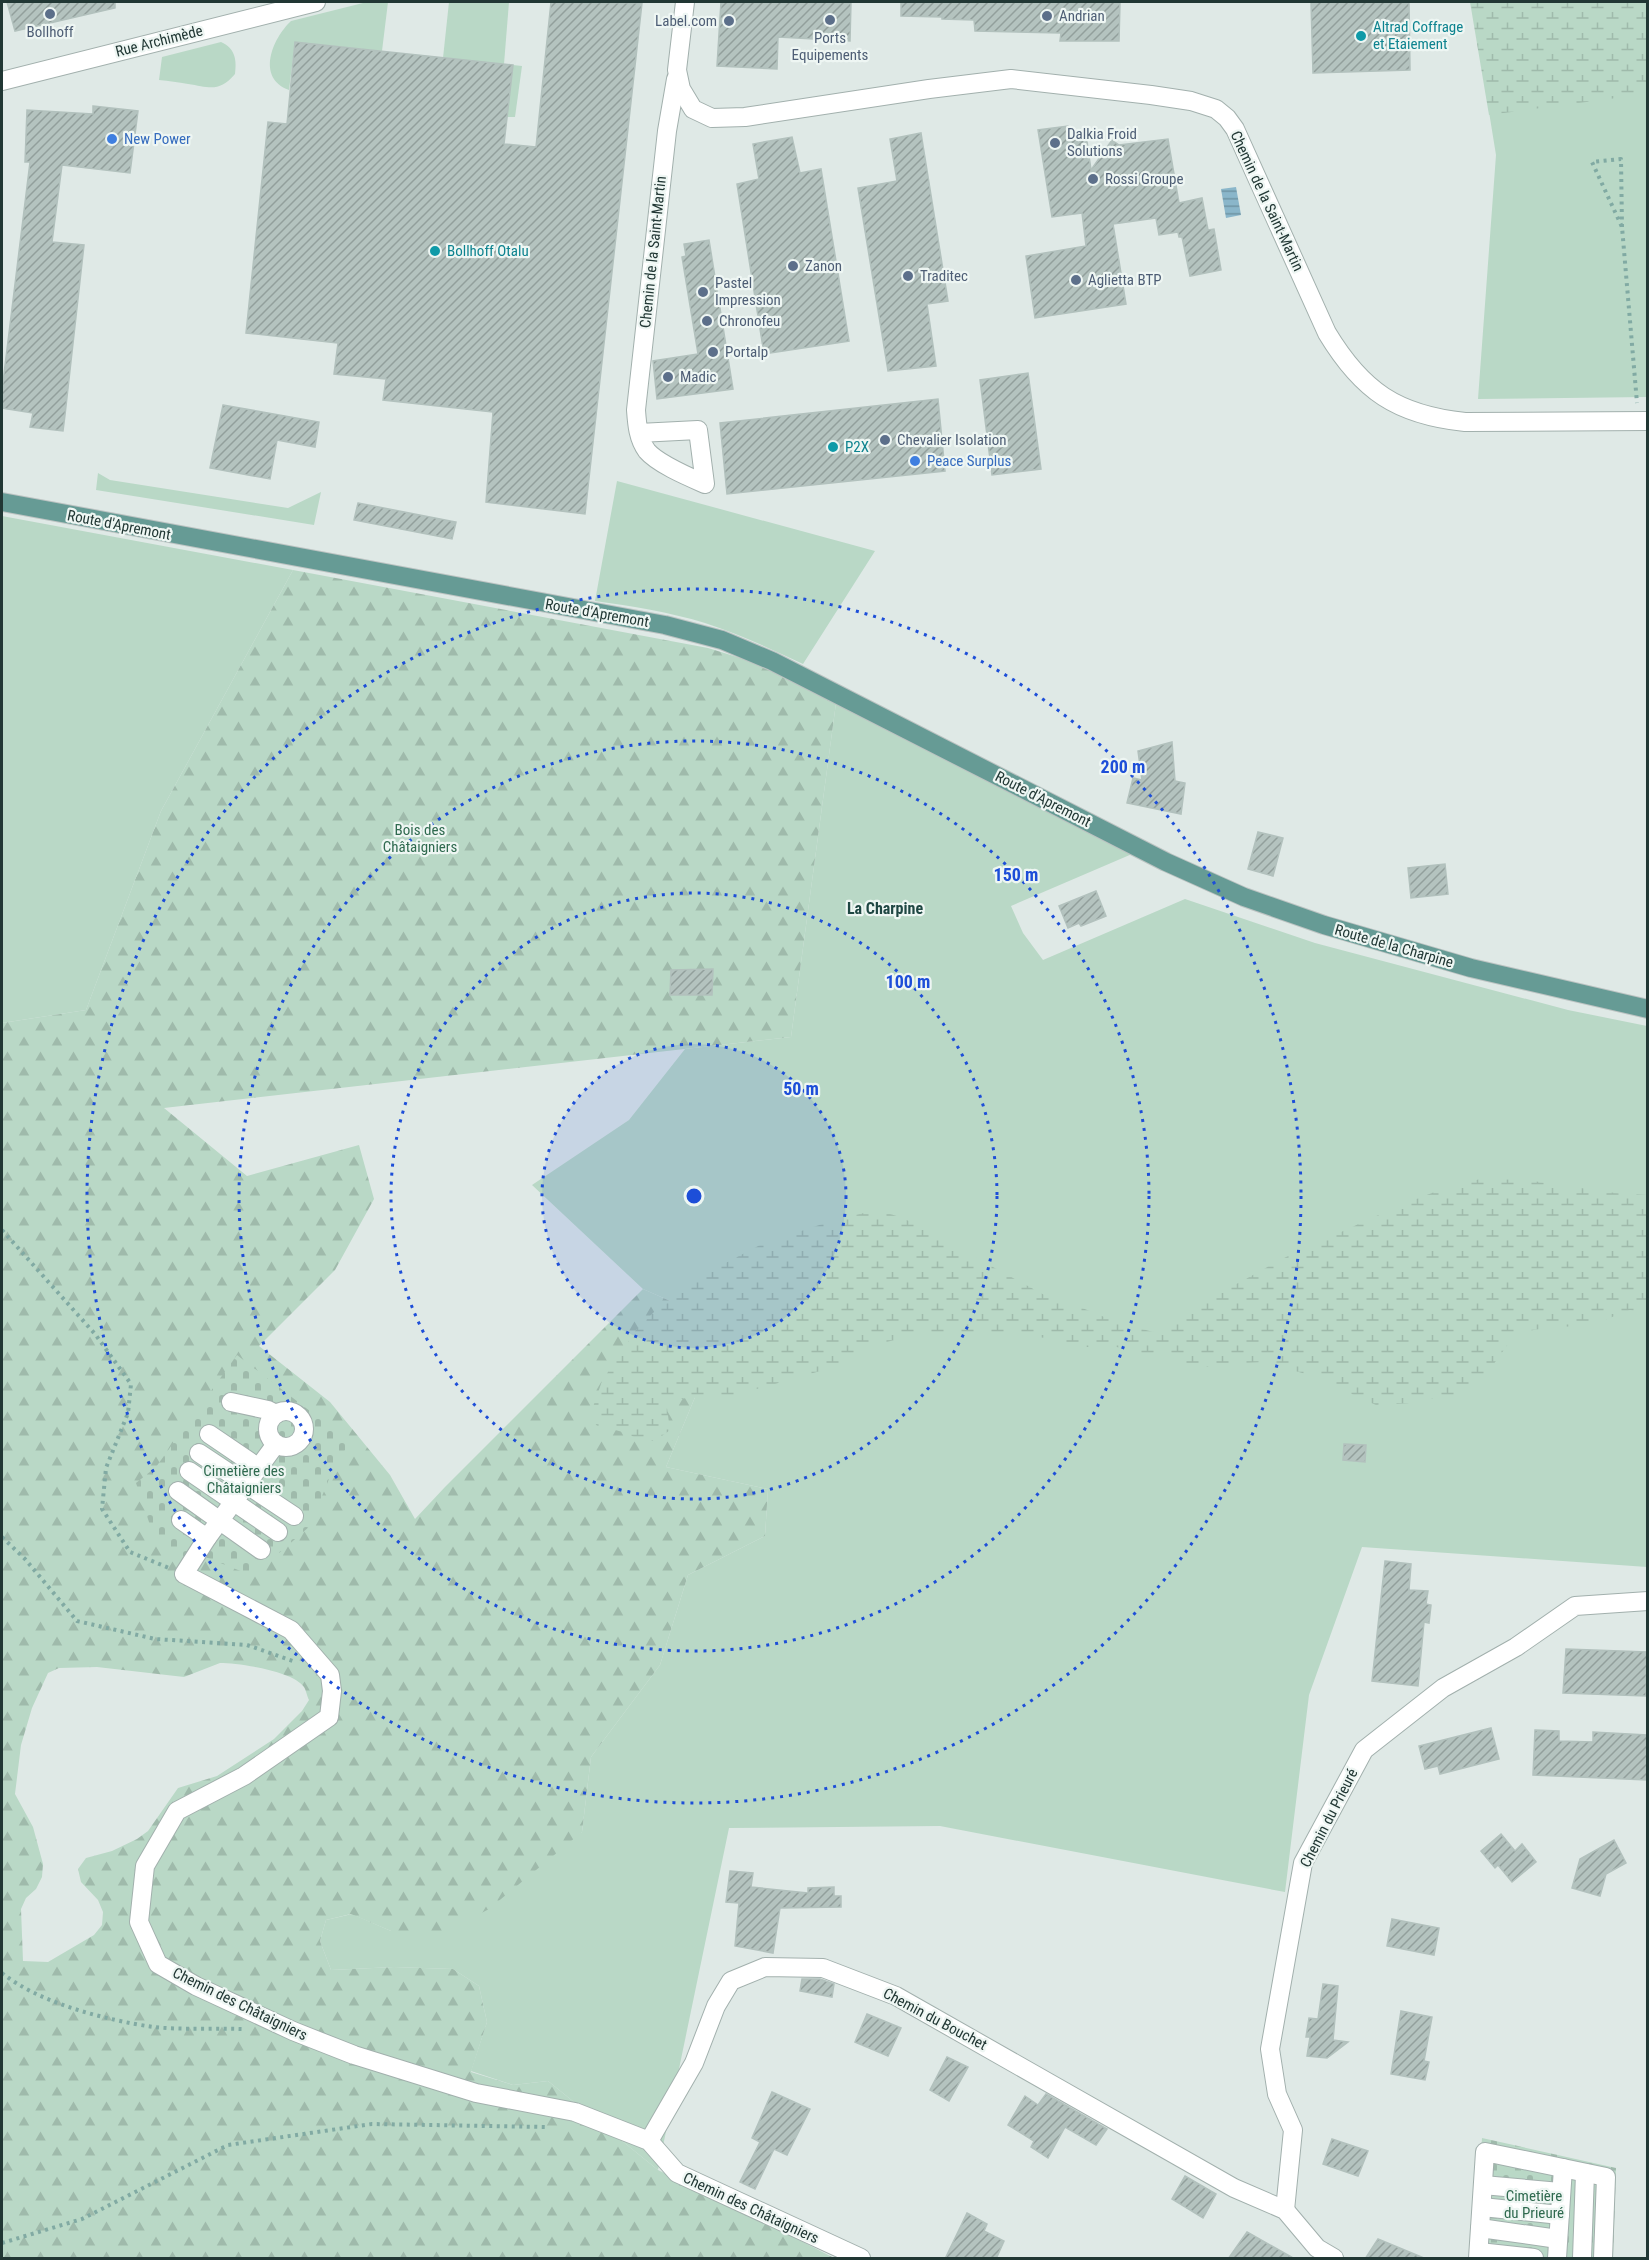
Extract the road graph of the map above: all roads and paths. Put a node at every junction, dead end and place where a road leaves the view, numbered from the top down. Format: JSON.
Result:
{"nodes":[{"id":1,"x":316,"y":2,"type":"edge"},
{"id":2,"x":685,"y":2,"type":"edge"},
{"id":3,"x":678,"y":70,"type":"junction"},
{"id":4,"x":2,"y":81,"type":"edge"},
{"id":5,"x":1622,"y":227,"type":"junction"},
{"id":6,"x":1643,"y":421,"type":"edge"},
{"id":7,"x":639,"y":433,"type":"dead end"},
{"id":8,"x":2,"y":502,"type":"edge"},
{"id":9,"x":1150,"y":854,"type":"joint"},
{"id":10,"x":1647,"y":1009,"type":"edge"},
{"id":11,"x":2,"y":1230,"type":"edge"},
{"id":12,"x":231,"y":1402,"type":"dead end"},
{"id":13,"x":276,"y":1414,"type":"junction"},
{"id":14,"x":209,"y":1434,"type":"dead end"},
{"id":15,"x":276,"y":1444,"type":"junction"},
{"id":16,"x":199,"y":1453,"type":"dead end"},
{"id":17,"x":258,"y":1468,"type":"junction"},
{"id":18,"x":189,"y":1471,"type":"dead end"},
{"id":19,"x":247,"y":1484,"type":"junction"},
{"id":20,"x":178,"y":1491,"type":"dead end"},
{"id":21,"x":234,"y":1502,"type":"junction"},
{"id":22,"x":294,"y":1516,"type":"dead end"},
{"id":23,"x":181,"y":1520,"type":"dead end"},
{"id":24,"x":220,"y":1521,"type":"junction"},
{"id":25,"x":278,"y":1533,"type":"dead end"},
{"id":26,"x":2,"y":1537,"type":"edge"},
{"id":27,"x":207,"y":1538,"type":"junction"},
{"id":28,"x":261,"y":1550,"type":"dead end"},
{"id":29,"x":184,"y":1574,"type":"junction"},
{"id":30,"x":1647,"y":1601,"type":"edge"},
{"id":31,"x":299,"y":1664,"type":"dead end"},
{"id":32,"x":2,"y":1973,"type":"edge"},
{"id":33,"x":246,"y":2030,"type":"dead end"},
{"id":34,"x":554,"y":2127,"type":"dead end"},
{"id":35,"x":649,"y":2141,"type":"junction"},
{"id":36,"x":1563,"y":2168,"type":"junction"},
{"id":37,"x":1585,"y":2172,"type":"junction"},
{"id":38,"x":1483,"y":2185,"type":"junction"},
{"id":39,"x":1560,"y":2192,"type":"junction"},
{"id":40,"x":1482,"y":2206,"type":"junction"},
{"id":41,"x":1285,"y":2210,"type":"junction"},
{"id":42,"x":1560,"y":2215,"type":"junction"},
{"id":43,"x":1480,"y":2228,"type":"junction"},
{"id":44,"x":1558,"y":2239,"type":"junction"},
{"id":45,"x":2,"y":2243,"type":"edge"},
{"id":46,"x":1314,"y":2253,"type":"edge"},
{"id":47,"x":1478,"y":2255,"type":"edge"},
{"id":48,"x":861,"y":2259,"type":"edge"},
{"id":49,"x":1334,"y":2259,"type":"edge"},
{"id":50,"x":1534,"y":2259,"type":"edge"},
{"id":51,"x":1557,"y":2259,"type":"edge"},
{"id":52,"x":1582,"y":2259,"type":"edge"},
{"id":53,"x":1603,"y":2259,"type":"edge"}],
"edges":[{"from":1,"to":4,"type":"street","name":"Rue Archimède"},
{"from":2,"to":3,"type":"street","name":"Chemin de la Saint-Martin"},
{"from":3,"to":6,"type":"street","name":"Chemin de la Saint-Martin"},
{"from":3,"to":7,"type":"street","name":"Chemin de la Saint-Martin"},
{"from":5,"to":5,"type":"path"},
{"from":5,"to":6,"type":"path"},
{"from":8,"to":9,"type":"main road","name":"Route d'Apremont"},
{"from":9,"to":10,"type":"main road","name":"Route de la Charpine"},
{"from":11,"to":29,"type":"path"},
{"from":12,"to":13,"type":"street"},
{"from":13,"to":15,"type":"street"},
{"from":13,"to":15,"type":"street"},
{"from":14,"to":17,"type":"street"},
{"from":15,"to":17,"type":"street"},
{"from":16,"to":19,"type":"street"},
{"from":17,"to":19,"type":"street"},
{"from":18,"to":21,"type":"street"},
{"from":19,"to":21,"type":"street"},
{"from":19,"to":22,"type":"street"},
{"from":20,"to":24,"type":"street"},
{"from":21,"to":24,"type":"street"},
{"from":21,"to":25,"type":"street"},
{"from":23,"to":27,"type":"street"},
{"from":24,"to":27,"type":"street"},
{"from":24,"to":28,"type":"street"},
{"from":26,"to":31,"type":"path"},
{"from":27,"to":29,"type":"street"},
{"from":29,"to":35,"type":"street","name":"Chemin des Châtaigniers"},
{"from":30,"to":41,"type":"street","name":"Chemin du Prieuré"},
{"from":32,"to":33,"type":"path"},
{"from":34,"to":45,"type":"path"},
{"from":35,"to":41,"type":"street","name":"Chemin du Bouchet"},
{"from":35,"to":48,"type":"street","name":"Chemin des Châtaigniers"},
{"from":36,"to":37,"type":"street"},
{"from":36,"to":38,"type":"street"},
{"from":36,"to":39,"type":"street"},
{"from":37,"to":52,"type":"street"},
{"from":37,"to":53,"type":"street"},
{"from":38,"to":39,"type":"street"},
{"from":38,"to":40,"type":"street"},
{"from":39,"to":42,"type":"street"},
{"from":40,"to":42,"type":"street"},
{"from":40,"to":43,"type":"street"},
{"from":41,"to":46,"type":"street"},
{"from":42,"to":44,"type":"street"},
{"from":43,"to":44,"type":"street"},
{"from":43,"to":47,"type":"street"},
{"from":44,"to":51,"type":"street"},
{"from":46,"to":49,"type":"street"},
{"from":47,"to":50,"type":"street"}]}
